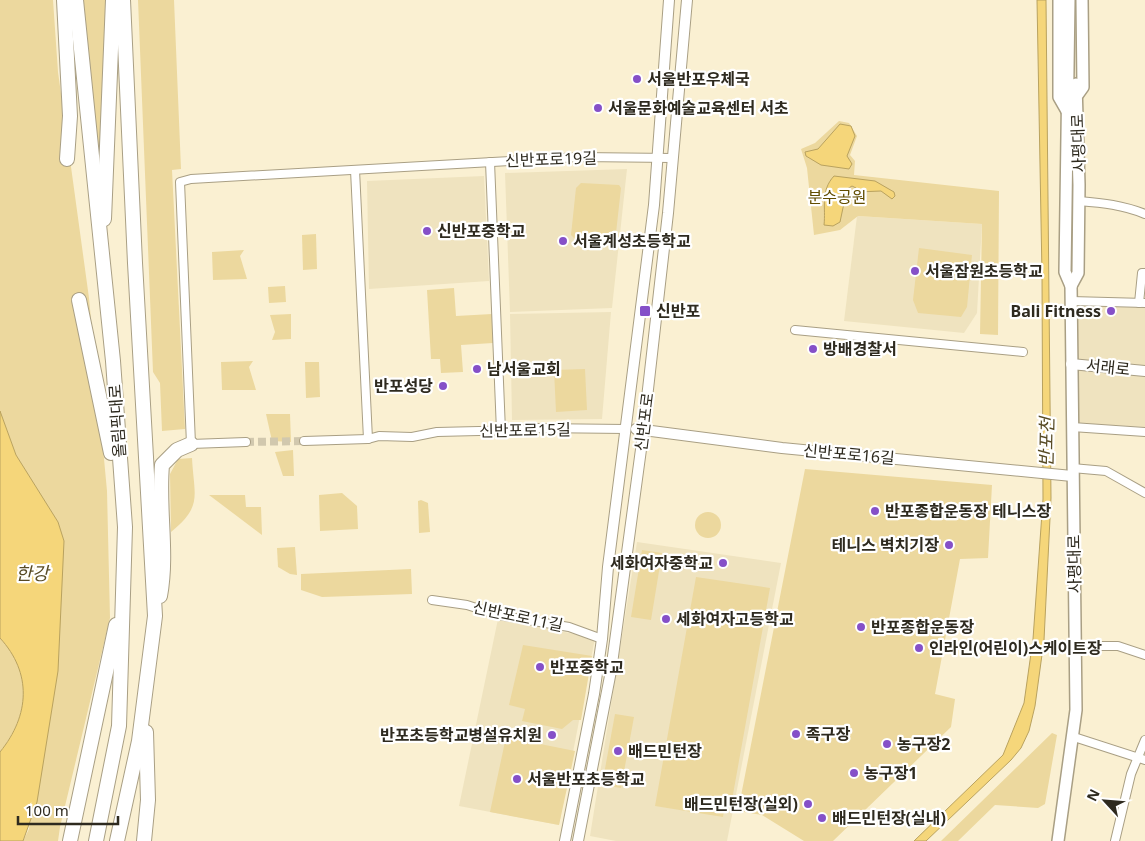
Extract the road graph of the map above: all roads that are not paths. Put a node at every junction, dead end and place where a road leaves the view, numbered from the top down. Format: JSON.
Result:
{"nodes":[{"id":1,"x":64,"y":0,"type":"edge"},
{"id":2,"x":68,"y":0,"type":"edge"},
{"id":3,"x":76,"y":0,"type":"edge"},
{"id":4,"x":113,"y":0,"type":"edge"},
{"id":5,"x":123,"y":0,"type":"edge"},
{"id":6,"x":131,"y":0,"type":"edge"},
{"id":7,"x":669,"y":0,"type":"edge"},
{"id":8,"x":687,"y":0,"type":"edge"},
{"id":9,"x":1059,"y":0,"type":"edge"},
{"id":10,"x":1068,"y":0,"type":"edge"},
{"id":11,"x":1075,"y":0,"type":"edge"},
{"id":12,"x":1082,"y":0,"type":"edge"},
{"id":13,"x":67,"y":43,"type":"junction"},
{"id":14,"x":126,"y":49,"type":"junction"},
{"id":15,"x":1076,"y":97,"type":"junction"},
{"id":16,"x":1068,"y":113,"type":"junction"},
{"id":17,"x":656,"y":157,"type":"junction"},
{"id":18,"x":672,"y":158,"type":"junction"},
{"id":19,"x":67,"y":159,"type":"dead end"},
{"id":20,"x":490,"y":162,"type":"junction"},
{"id":21,"x":355,"y":170,"type":"junction"},
{"id":22,"x":1079,"y":202,"type":"junction"},
{"id":23,"x":1145,"y":214,"type":"edge"},
{"id":24,"x":102,"y":266,"type":"junction"},
{"id":25,"x":1145,"y":273,"type":"edge"},
{"id":26,"x":1071,"y":286,"type":"junction"},
{"id":27,"x":79,"y":300,"type":"dead end"},
{"id":28,"x":1071,"y":300,"type":"junction"},
{"id":29,"x":1142,"y":303,"type":"edge"},
{"id":30,"x":796,"y":330,"type":"dead end"},
{"id":31,"x":1023,"y":352,"type":"dead end"},
{"id":32,"x":1071,"y":364,"type":"junction"},
{"id":33,"x":1145,"y":371,"type":"edge"},
{"id":34,"x":1072,"y":427,"type":"junction"},
{"id":35,"x":626,"y":429,"type":"junction"},
{"id":36,"x":642,"y":429,"type":"junction"},
{"id":37,"x":501,"y":431,"type":"junction"},
{"id":38,"x":1145,"y":432,"type":"edge"},
{"id":39,"x":368,"y":439,"type":"junction"},
{"id":40,"x":304,"y":441,"type":"tunnel mouth"},
{"id":41,"x":246,"y":442,"type":"tunnel mouth"},
{"id":42,"x":191,"y":444,"type":"junction"},
{"id":43,"x":1072,"y":472,"type":"junction"},
{"id":44,"x":1145,"y":493,"type":"edge"},
{"id":45,"x":125,"y":536,"type":"junction"},
{"id":46,"x":123,"y":597,"type":"junction"},
{"id":47,"x":432,"y":600,"type":"dead end"},
{"id":48,"x":155,"y":616,"type":"junction"},
{"id":49,"x":602,"y":639,"type":"junction"},
{"id":50,"x":1075,"y":646,"type":"junction"},
{"id":51,"x":1145,"y":655,"type":"edge"},
{"id":52,"x":146,"y":691,"type":"junction"},
{"id":53,"x":1074,"y":737,"type":"junction"},
{"id":54,"x":1145,"y":740,"type":"edge"},
{"id":55,"x":1142,"y":758,"type":"edge"},
{"id":56,"x":70,"y":841,"type":"edge"},
{"id":57,"x":96,"y":841,"type":"edge"},
{"id":58,"x":119,"y":841,"type":"edge"},
{"id":59,"x":144,"y":841,"type":"edge"},
{"id":60,"x":565,"y":841,"type":"edge"},
{"id":61,"x":578,"y":841,"type":"edge"},
{"id":62,"x":1058,"y":841,"type":"edge"},
{"id":63,"x":1115,"y":841,"type":"edge"}],
"edges":[{"from":1,"to":13,"type":"highway"},
{"from":2,"to":13,"type":"highway"},
{"from":3,"to":24,"type":"highway","name":"올림픽대로"},
{"from":4,"to":24,"type":"highway"},
{"from":5,"to":14,"type":"highway","name":"올림픽대로"},
{"from":6,"to":14,"type":"highway"},
{"from":7,"to":17,"type":"main road","name":"신반포로"},
{"from":8,"to":18,"type":"main road","name":"신반포로"},
{"from":9,"to":16,"type":"main road"},
{"from":10,"to":16,"type":"main road","name":"사평대로"},
{"from":11,"to":15,"type":"main road"},
{"from":12,"to":15,"type":"main road","name":"사평대로"},
{"from":13,"to":19,"type":"highway"},
{"from":14,"to":48,"type":"highway","name":"올림픽대로"},
{"from":15,"to":22,"type":"main road","name":"사평대로"},
{"from":16,"to":26,"type":"main road","name":"사평대로"},
{"from":17,"to":18,"type":"street","name":"신반포로19길"},
{"from":17,"to":20,"type":"street","name":"신반포로19길"},
{"from":17,"to":35,"type":"main road","name":"신반포로"},
{"from":18,"to":36,"type":"main road","name":"신반포로"},
{"from":20,"to":21,"type":"street"},
{"from":20,"to":37,"type":"street","name":"신반포로19길"},
{"from":21,"to":39,"type":"street"},
{"from":21,"to":42,"type":"street"},
{"from":22,"to":23,"type":"street"},
{"from":22,"to":26,"type":"main road","name":"사평대로"},
{"from":24,"to":45,"type":"highway","name":"올림픽대로"},
{"from":25,"to":29,"type":"street"},
{"from":26,"to":28,"type":"main road","name":"사평대로"},
{"from":27,"to":45,"type":"highway"},
{"from":28,"to":29,"type":"street"},
{"from":28,"to":32,"type":"main road","name":"사평대로"},
{"from":30,"to":31,"type":"street"},
{"from":32,"to":33,"type":"main road","name":"서래로"},
{"from":32,"to":34,"type":"main road","name":"사평대로"},
{"from":34,"to":38,"type":"street"},
{"from":34,"to":43,"type":"main road","name":"사평대로"},
{"from":35,"to":36,"type":"main road","name":"신반포로16길"},
{"from":35,"to":37,"type":"street","name":"신반포로15길"},
{"from":35,"to":49,"type":"main road","name":"신반포로"},
{"from":36,"to":43,"type":"main road","name":"신반포로16길"},
{"from":36,"to":61,"type":"main road","name":"신반포로"},
{"from":37,"to":39,"type":"street","name":"신반포로15길"},
{"from":39,"to":40,"type":"street","name":"신반포로15길"},
{"from":41,"to":42,"type":"street"},
{"from":42,"to":48,"type":"highway"},
{"from":43,"to":44,"type":"street"},
{"from":43,"to":50,"type":"main road","name":"사평대로"},
{"from":45,"to":46,"type":"highway","name":"올림픽대로"},
{"from":46,"to":56,"type":"highway"},
{"from":46,"to":57,"type":"highway","name":"올림픽대로"},
{"from":47,"to":49,"type":"street","name":"신반포로11길"},
{"from":48,"to":52,"type":"highway","name":"올림픽대로"},
{"from":49,"to":60,"type":"main road","name":"신반포로"},
{"from":50,"to":51,"type":"street"},
{"from":50,"to":53,"type":"main road","name":"사평대로"},
{"from":52,"to":58,"type":"highway","name":"올림픽대로"},
{"from":52,"to":59,"type":"highway"},
{"from":53,"to":55,"type":"street"},
{"from":53,"to":62,"type":"main road","name":"사평대로"},
{"from":54,"to":55,"type":"street"},
{"from":55,"to":63,"type":"street"}]}
